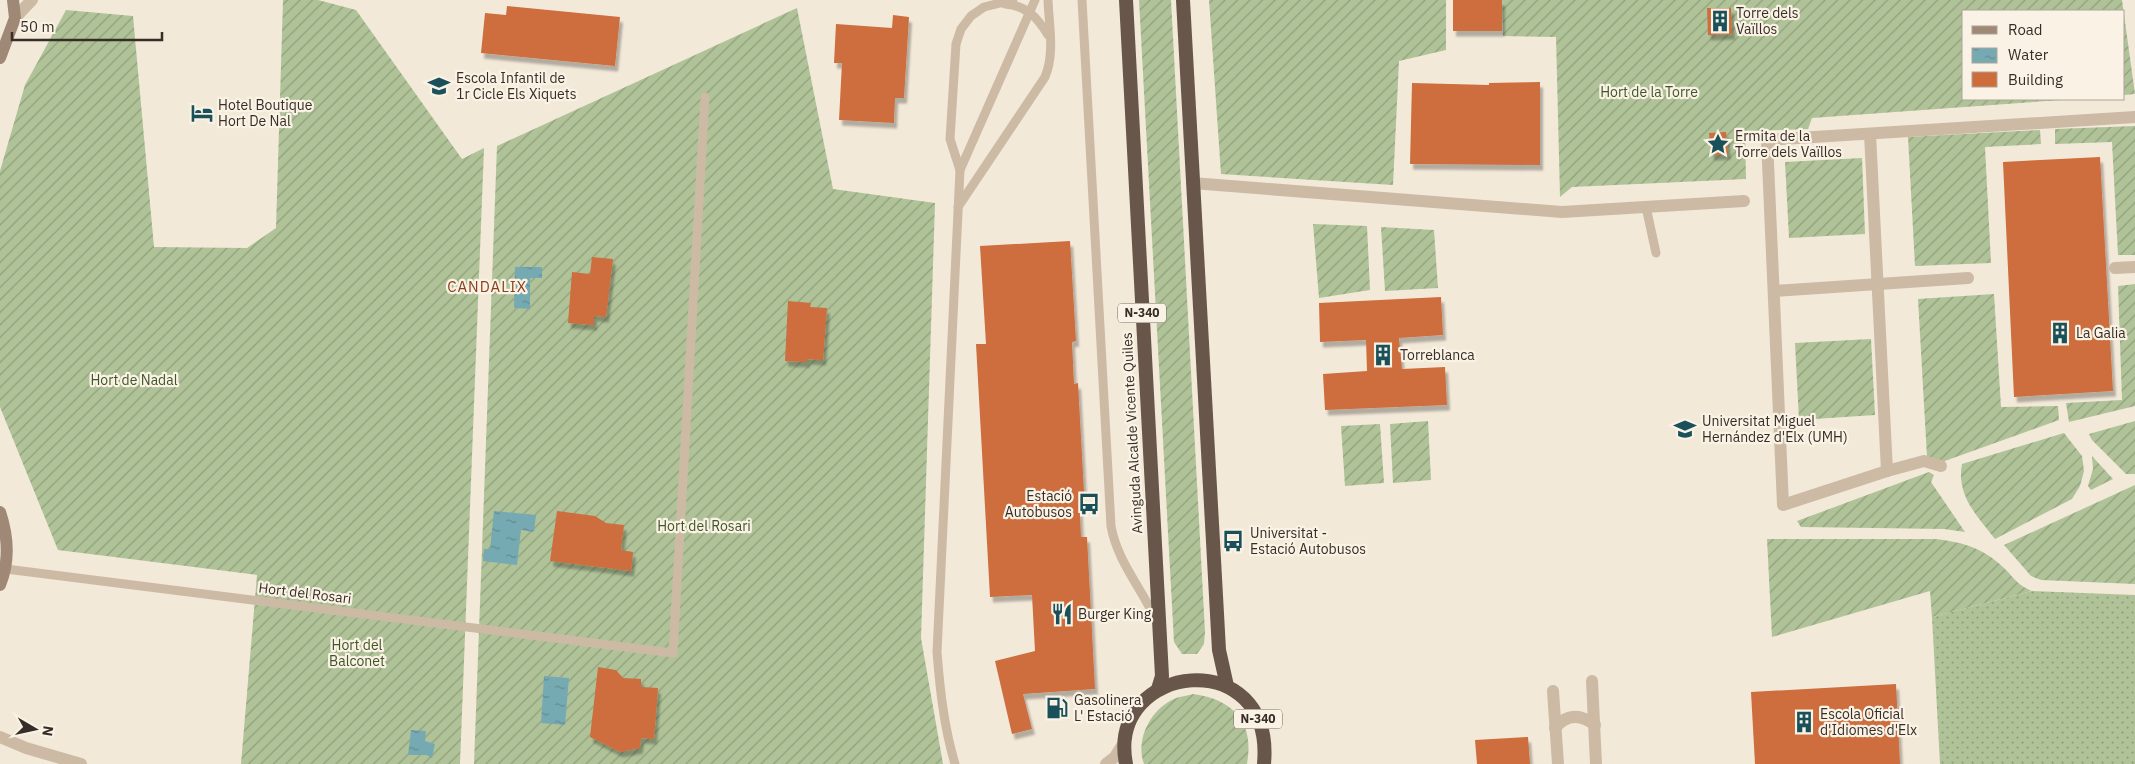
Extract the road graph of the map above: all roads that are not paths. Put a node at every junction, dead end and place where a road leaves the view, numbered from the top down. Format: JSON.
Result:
{"nodes":[{"id":1,"x":12,"y":0,"type":"edge"},
{"id":2,"x":32,"y":0,"type":"edge"},
{"id":3,"x":1013,"y":0,"type":"edge"},
{"id":4,"x":1035,"y":0,"type":"edge"},
{"id":5,"x":1048,"y":0,"type":"edge"},
{"id":6,"x":1082,"y":0,"type":"edge"},
{"id":7,"x":1126,"y":0,"type":"edge"},
{"id":8,"x":1182,"y":0,"type":"edge"},
{"id":9,"x":1000,"y":4,"type":"junction"},
{"id":10,"x":1030,"y":12,"type":"junction"},
{"id":11,"x":15,"y":18,"type":"junction"},
{"id":12,"x":1050,"y":37,"type":"junction"},
{"id":13,"x":0,"y":58,"type":"edge"},
{"id":14,"x":705,"y":97,"type":"dead end"},
{"id":15,"x":2135,"y":117,"type":"edge"},
{"id":16,"x":1870,"y":134,"type":"junction"},
{"id":17,"x":960,"y":170,"type":"junction"},
{"id":18,"x":1192,"y":183,"type":"junction"},
{"id":19,"x":1744,"y":201,"type":"dead end"},
{"id":20,"x":958,"y":207,"type":"junction"},
{"id":21,"x":1646,"y":207,"type":"junction"},
{"id":22,"x":1656,"y":253,"type":"dead end"},
{"id":23,"x":2135,"y":267,"type":"edge"},
{"id":24,"x":2115,"y":268,"type":"dead end"},
{"id":25,"x":1968,"y":278,"type":"dead end"},
{"id":26,"x":1877,"y":284,"type":"junction"},
{"id":27,"x":1774,"y":291,"type":"junction"},
{"id":28,"x":1940,"y":466,"type":"dead end"},
{"id":29,"x":1887,"y":471,"type":"junction"},
{"id":30,"x":0,"y":512,"type":"edge"},
{"id":31,"x":6,"y":569,"type":"junction"},
{"id":32,"x":0,"y":584,"type":"edge"},
{"id":33,"x":1158,"y":625,"type":"junction"},
{"id":34,"x":1592,"y":682,"type":"dead end"},
{"id":35,"x":1227,"y":686,"type":"junction"},
{"id":36,"x":1158,"y":689,"type":"junction"},
{"id":37,"x":1553,"y":691,"type":"dead end"},
{"id":38,"x":1594,"y":725,"type":"junction"},
{"id":39,"x":1556,"y":728,"type":"junction"},
{"id":40,"x":0,"y":737,"type":"edge"},
{"id":41,"x":1124,"y":742,"type":"junction"},
{"id":42,"x":82,"y":764,"type":"edge"},
{"id":43,"x":955,"y":764,"type":"edge"},
{"id":44,"x":1106,"y":764,"type":"edge"},
{"id":45,"x":1126,"y":764,"type":"edge"},
{"id":46,"x":1264,"y":764,"type":"edge"},
{"id":47,"x":1558,"y":764,"type":"edge"},
{"id":48,"x":1596,"y":764,"type":"edge"}],
"edges":[{"from":1,"to":11,"type":"main road"},
{"from":2,"to":11,"type":"street"},
{"from":3,"to":9,"type":"lane"},
{"from":4,"to":10,"type":"lane"},
{"from":5,"to":12,"type":"lane"},
{"from":6,"to":33,"type":"lane","name":"Avinguda Alcalde Vicente Quiles"},
{"from":7,"to":33,"type":"highway","name":"Avinguda Alcalde Vicente Quiles","number":"N-340"},
{"from":8,"to":18,"type":"highway"},
{"from":9,"to":10,"type":"lane"},
{"from":9,"to":17,"type":"lane"},
{"from":10,"to":12,"type":"lane"},
{"from":10,"to":17,"type":"lane"},
{"from":11,"to":13,"type":"main road"},
{"from":12,"to":20,"type":"lane"},
{"from":14,"to":31,"type":"lane","name":"Hort del Rosari"},
{"from":15,"to":16,"type":"street"},
{"from":16,"to":26,"type":"street"},
{"from":16,"to":27,"type":"street"},
{"from":17,"to":20,"type":"lane"},
{"from":18,"to":21,"type":"street"},
{"from":18,"to":35,"type":"highway"},
{"from":19,"to":21,"type":"street"},
{"from":20,"to":43,"type":"lane"},
{"from":21,"to":22,"type":"lane"},
{"from":23,"to":24,"type":"street"},
{"from":25,"to":26,"type":"street"},
{"from":26,"to":27,"type":"street"},
{"from":26,"to":29,"type":"street"},
{"from":27,"to":29,"type":"street"},
{"from":28,"to":29,"type":"street"},
{"from":30,"to":31,"type":"main road"},
{"from":31,"to":32,"type":"main road"},
{"from":33,"to":36,"type":"highway","name":"Avinguda Alcalde Vicente Quiles","number":"N-340"},
{"from":34,"to":38,"type":"street"},
{"from":35,"to":36,"type":"highway","number":"N-340"},
{"from":35,"to":46,"type":"highway","number":"N-340"},
{"from":36,"to":41,"type":"highway","number":"N-340"},
{"from":37,"to":39,"type":"street"},
{"from":38,"to":39,"type":"street"},
{"from":38,"to":48,"type":"street"},
{"from":39,"to":47,"type":"street"},
{"from":40,"to":42,"type":"street"},
{"from":41,"to":44,"type":"street"},
{"from":41,"to":45,"type":"highway","number":"N-340"}]}
